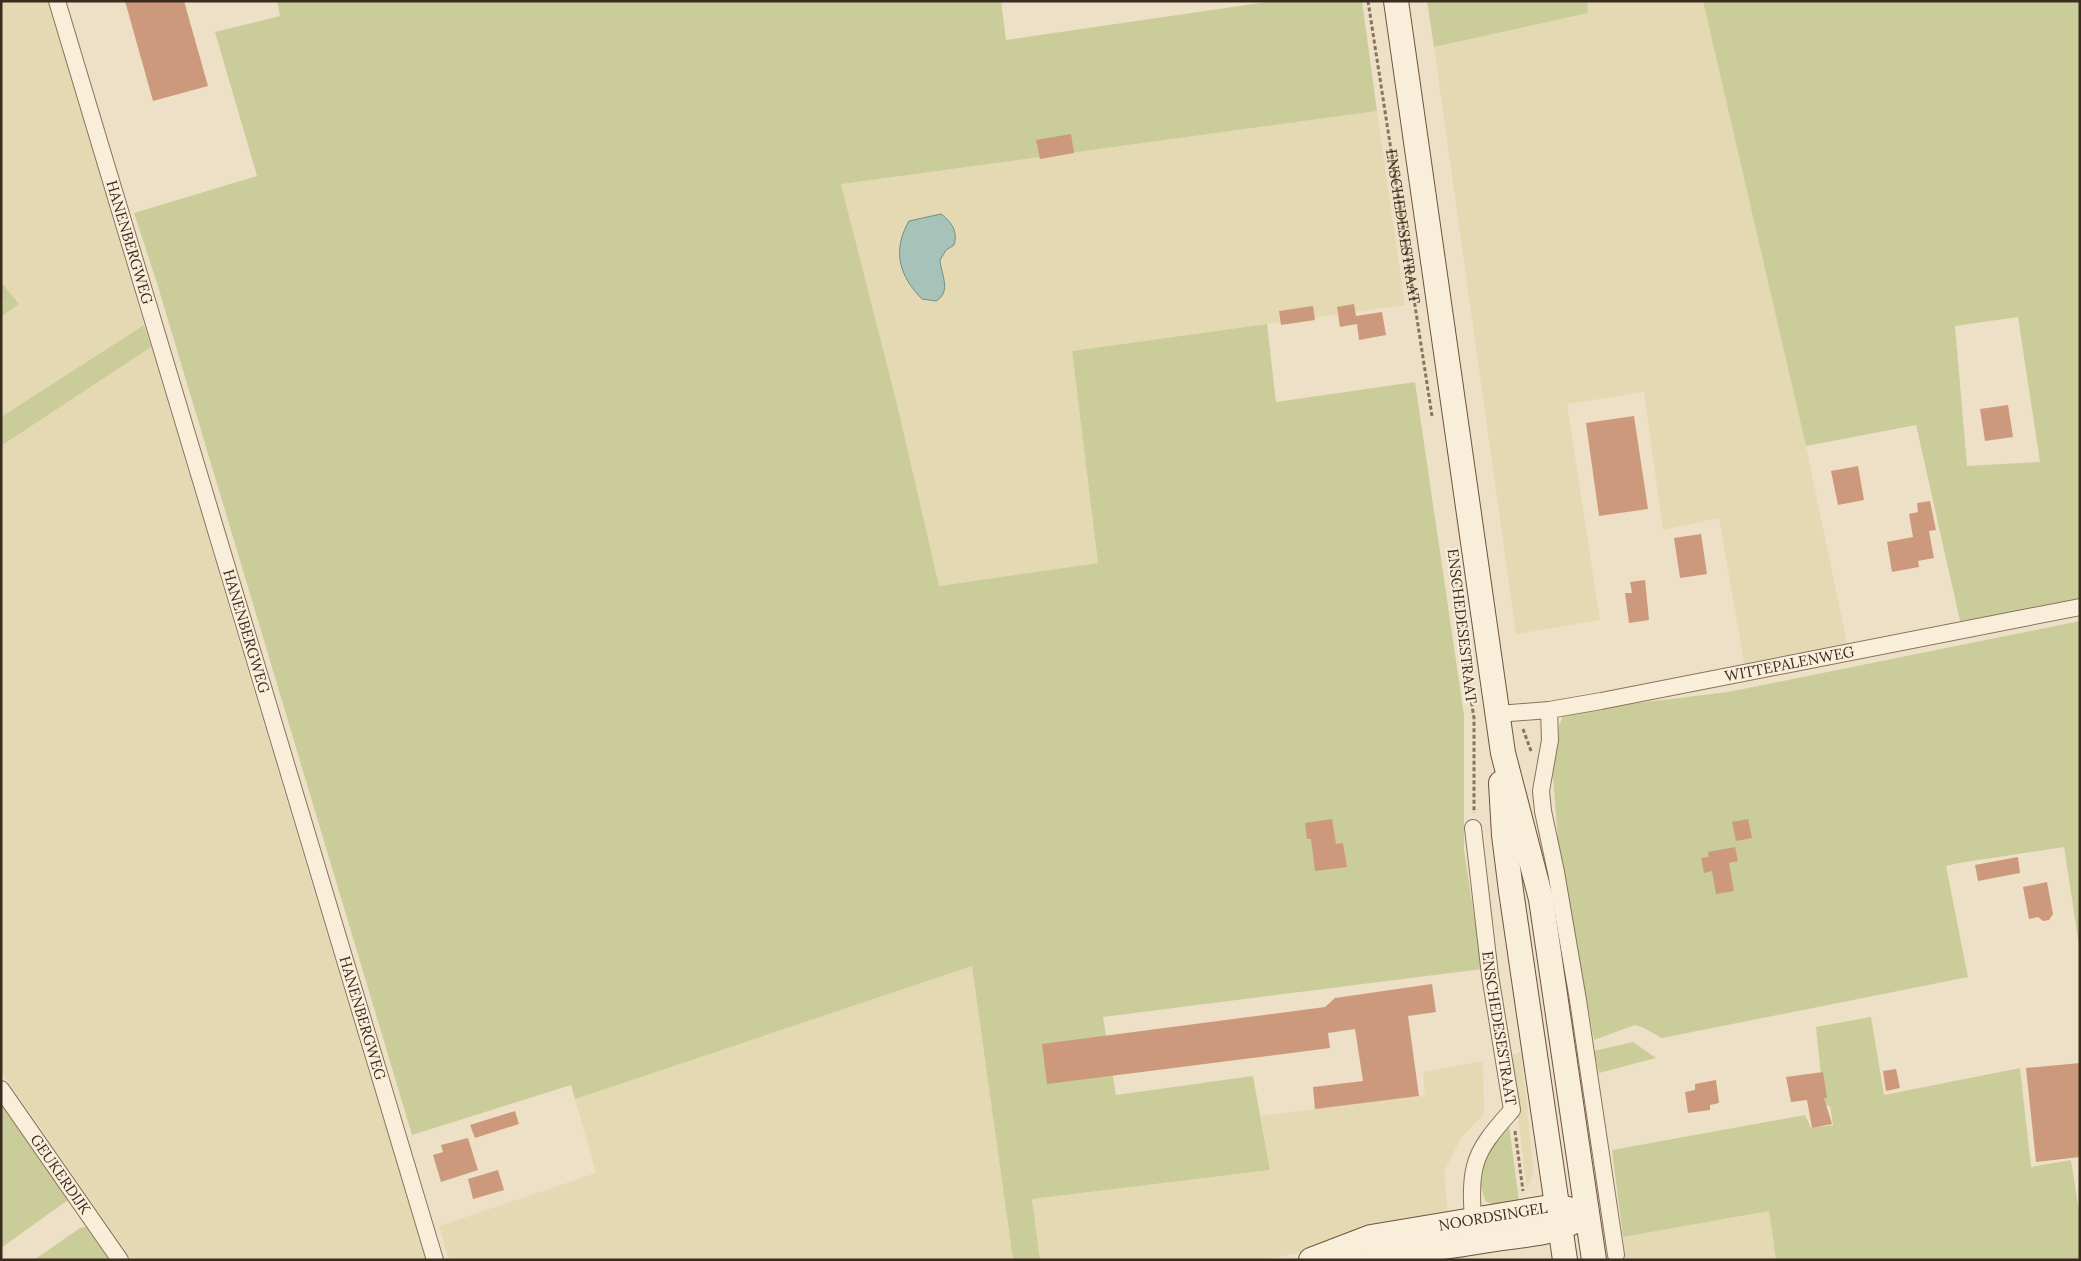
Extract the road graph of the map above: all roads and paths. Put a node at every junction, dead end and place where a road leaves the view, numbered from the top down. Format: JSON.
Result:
{"nodes":[{"id":1,"x":57,"y":1,"type":"edge"},
{"id":2,"x":1368,"y":1,"type":"edge"},
{"id":3,"x":1396,"y":1,"type":"edge"},
{"id":4,"x":1434,"y":424,"type":"dead end"},
{"id":5,"x":1456,"y":579,"type":"dead end"},
{"id":6,"x":2080,"y":607,"type":"edge"},
{"id":7,"x":1549,"y":710,"type":"junction"},
{"id":8,"x":1498,"y":714,"type":"junction"},
{"id":9,"x":1503,"y":753,"type":"junction"},
{"id":10,"x":1473,"y":828,"type":"joint"},
{"id":11,"x":1,"y":1089,"type":"edge"},
{"id":12,"x":1512,"y":1110,"type":"junction"},
{"id":13,"x":1527,"y":1211,"type":"junction"},
{"id":14,"x":1588,"y":1214,"type":"junction"},
{"id":15,"x":1559,"y":1218,"type":"junction"},
{"id":16,"x":1474,"y":1232,"type":"junction"},
{"id":17,"x":1605,"y":1257,"type":"edge"},
{"id":18,"x":120,"y":1260,"type":"edge"},
{"id":19,"x":435,"y":1260,"type":"edge"},
{"id":20,"x":1311,"y":1260,"type":"edge"},
{"id":21,"x":1324,"y":1260,"type":"edge"},
{"id":22,"x":1565,"y":1260,"type":"edge"}],
"edges":[{"from":1,"to":19,"type":"street","name":"HANENBERGWEG"},
{"from":2,"to":4,"type":"path","name":"ENSCHEDESESTRAAT"},
{"from":3,"to":8,"type":"street","name":"ENSCHEDESESTRAAT"},
{"from":5,"to":10,"type":"path","name":"ENSCHEDESESTRAAT"},
{"from":6,"to":7,"type":"street","name":"WITTEPALENWEG"},
{"from":7,"to":8,"type":"street","name":"WITTEPALENWEG"},
{"from":7,"to":17,"type":"street","name":"ENSCHEDESESTRAAT"},
{"from":8,"to":9,"type":"street","name":"ENSCHEDESESTRAAT"},
{"from":9,"to":14,"type":"street","name":"ENSCHEDESESTRAAT"},
{"from":9,"to":15,"type":"street","name":"ENSCHEDESESTRAAT"},
{"from":10,"to":12,"type":"street","name":"ENSCHEDESESTRAAT"},
{"from":11,"to":18,"type":"street","name":"GEUKERDIJK"},
{"from":12,"to":13,"type":"path"},
{"from":12,"to":16,"type":"street","name":"ENSCHEDESESTRAAT"},
{"from":13,"to":15,"type":"street","name":"NOORDSINGEL"},
{"from":13,"to":16,"type":"street","name":"NOORDSINGEL"},
{"from":14,"to":15,"type":"street","name":"NOORDSINGEL"},
{"from":14,"to":17,"type":"street","name":"ENSCHEDESESTRAAT"},
{"from":15,"to":16,"type":"street","name":"NOORDSINGEL"},
{"from":15,"to":22,"type":"street","name":"ENSCHEDESESTRAAT"},
{"from":16,"to":20,"type":"street","name":"NOORDSINGEL"},
{"from":16,"to":21,"type":"street","name":"NOORDSINGEL"}]}
